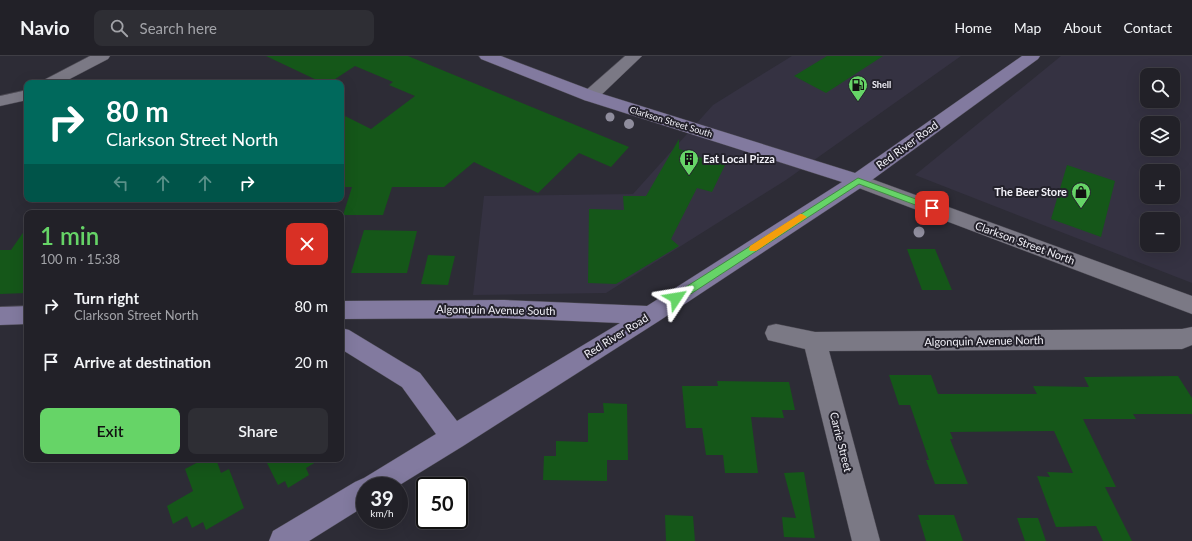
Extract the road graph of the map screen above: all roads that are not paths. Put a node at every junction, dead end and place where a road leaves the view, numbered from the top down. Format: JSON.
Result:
{"nodes":[{"id":1,"x":102,"y":56,"type":"edge"},
{"id":2,"x":487,"y":56,"type":"edge"},
{"id":3,"x":634,"y":56,"type":"edge"},
{"id":4,"x":1032,"y":56,"type":"edge"},
{"id":5,"x":56,"y":80,"type":"edge"},
{"id":6,"x":24,"y":96,"type":"edge"},
{"id":7,"x":590,"y":96,"type":"junction"},
{"id":8,"x":0,"y":101,"type":"edge"},
{"id":9,"x":858,"y":180,"type":"junction"},
{"id":10,"x":1192,"y":305,"type":"edge"},
{"id":11,"x":344,"y":310,"type":"edge"},
{"id":12,"x":24,"y":315,"type":"edge"},
{"id":13,"x":651,"y":315,"type":"junction"},
{"id":14,"x":0,"y":316,"type":"edge"},
{"id":15,"x":776,"y":334,"type":"dead end"},
{"id":16,"x":1192,"y":336,"type":"edge"},
{"id":17,"x":344,"y":339,"type":"edge"},
{"id":18,"x":815,"y":342,"type":"junction"},
{"id":19,"x":454,"y":438,"type":"junction"},
{"id":20,"x":389,"y":477,"type":"edge"},
{"id":21,"x":356,"y":496,"type":"edge"},
{"id":22,"x":283,"y":541,"type":"edge"},
{"id":23,"x":866,"y":541,"type":"edge"}],
"edges":[{"from":1,"to":5,"type":"street"},
{"from":2,"to":7,"type":"main road","name":"Clarkson Street South"},
{"from":3,"to":7,"type":"street"},
{"from":4,"to":9,"type":"main road","name":"Red River Road"},
{"from":6,"to":8,"type":"street"},
{"from":7,"to":9,"type":"main road","name":"Clarkson Street South"},
{"from":9,"to":10,"type":"street","name":"Clarkson Street North"},
{"from":9,"to":13,"type":"main road","name":"Red River Road"},
{"from":11,"to":13,"type":"main road","name":"Algonquin Avenue South"},
{"from":12,"to":14,"type":"main road"},
{"from":13,"to":19,"type":"main road","name":"Red River Road"},
{"from":15,"to":18,"type":"street","name":"Algonquin Avenue North"},
{"from":16,"to":18,"type":"street","name":"Algonquin Avenue North"},
{"from":17,"to":19,"type":"main road"},
{"from":18,"to":23,"type":"street","name":"Carrie Street"},
{"from":19,"to":20,"type":"main road","name":"Red River Road"},
{"from":21,"to":22,"type":"main road"}]}
